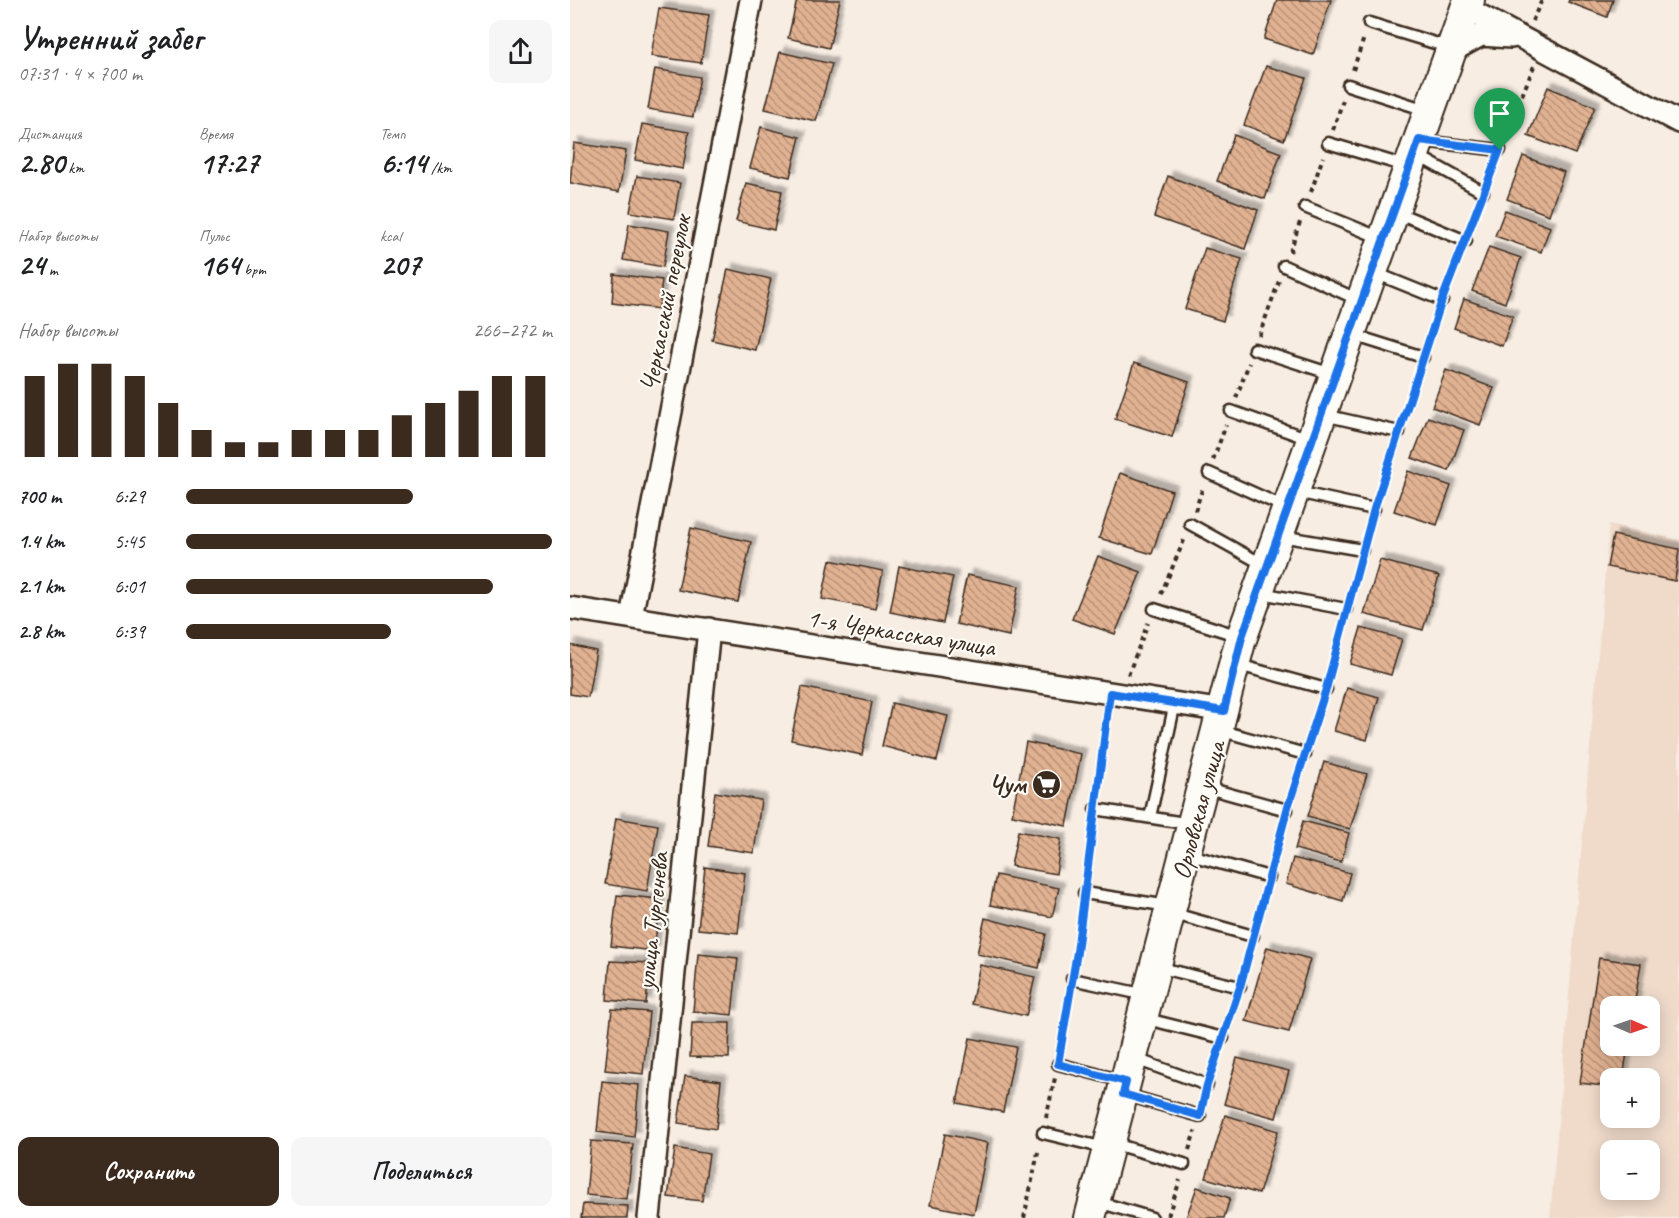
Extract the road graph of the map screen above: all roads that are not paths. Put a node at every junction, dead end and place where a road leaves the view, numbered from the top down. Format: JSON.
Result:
{"nodes":[{"id":1,"x":751,"y":0,"type":"edge"},
{"id":2,"x":1472,"y":3,"type":"edge"},
{"id":3,"x":1369,"y":23,"type":"dead end"},
{"id":4,"x":1533,"y":44,"type":"junction"},
{"id":5,"x":1451,"y":50,"type":"junction"},
{"id":6,"x":1348,"y":85,"type":"dead end"},
{"id":7,"x":1429,"y":111,"type":"junction"},
{"id":8,"x":1679,"y":122,"type":"edge"},
{"id":9,"x":1328,"y":143,"type":"dead end"},
{"id":10,"x":1500,"y":150,"type":"road end"},
{"id":11,"x":1414,"y":154,"type":"junction"},
{"id":12,"x":1483,"y":192,"type":"road end"},
{"id":13,"x":1305,"y":207,"type":"dead end"},
{"id":14,"x":1393,"y":211,"type":"junction"},
{"id":15,"x":1383,"y":239,"type":"junction"},
{"id":16,"x":1466,"y":241,"type":"road end"},
{"id":17,"x":1284,"y":266,"type":"dead end"},
{"id":18,"x":1372,"y":272,"type":"junction"},
{"id":19,"x":1442,"y":300,"type":"road end"},
{"id":20,"x":1361,"y":301,"type":"junction"},
{"id":21,"x":1350,"y":334,"type":"junction"},
{"id":22,"x":1254,"y":349,"type":"dead end"},
{"id":23,"x":1423,"y":357,"type":"road end"},
{"id":24,"x":1335,"y":375,"type":"junction"},
{"id":25,"x":1231,"y":411,"type":"dead end"},
{"id":26,"x":1316,"y":428,"type":"junction"},
{"id":27,"x":1399,"y":432,"type":"road end"},
{"id":28,"x":1209,"y":473,"type":"dead end"},
{"id":29,"x":1374,"y":509,"type":"road end"},
{"id":30,"x":1286,"y":512,"type":"junction"},
{"id":31,"x":1190,"y":524,"type":"dead end"},
{"id":32,"x":1362,"y":550,"type":"road end"},
{"id":33,"x":1262,"y":580,"type":"junction"},
{"id":34,"x":570,"y":608,"type":"edge"},
{"id":35,"x":1154,"y":609,"type":"dead end"},
{"id":36,"x":1346,"y":609,"type":"road end"},
{"id":37,"x":631,"y":617,"type":"junction"},
{"id":38,"x":710,"y":629,"type":"junction"},
{"id":39,"x":1238,"y":651,"type":"junction"},
{"id":40,"x":1326,"y":689,"type":"road end"},
{"id":41,"x":1175,"y":703,"type":"junction"},
{"id":42,"x":1222,"y":720,"type":"junction"},
{"id":43,"x":1305,"y":754,"type":"road end"},
{"id":44,"x":1204,"y":787,"type":"junction"},
{"id":45,"x":1095,"y":809,"type":"road end"},
{"id":46,"x":1287,"y":810,"type":"road end"},
{"id":47,"x":1150,"y":818,"type":"junction"},
{"id":48,"x":1194,"y":824,"type":"junction"},
{"id":49,"x":1186,"y":854,"type":"junction"},
{"id":50,"x":1269,"y":877,"type":"road end"},
{"id":51,"x":1084,"y":893,"type":"road end"},
{"id":52,"x":1172,"y":910,"type":"junction"},
{"id":53,"x":1253,"y":936,"type":"road end"},
{"id":54,"x":1156,"y":967,"type":"junction"},
{"id":55,"x":1072,"y":979,"type":"road end"},
{"id":56,"x":1240,"y":987,"type":"road end"},
{"id":57,"x":1146,"y":1007,"type":"junction"},
{"id":58,"x":1223,"y":1038,"type":"road end"},
{"id":59,"x":1058,"y":1064,"type":"road end"},
{"id":60,"x":1127,"y":1078,"type":"junction"},
{"id":61,"x":1207,"y":1085,"type":"road end"},
{"id":62,"x":1200,"y":1116,"type":"road end"},
{"id":63,"x":1043,"y":1133,"type":"road end"},
{"id":64,"x":1110,"y":1145,"type":"junction"},
{"id":65,"x":1185,"y":1164,"type":"road end"},
{"id":66,"x":1093,"y":1209,"type":"edge"},
{"id":67,"x":649,"y":1218,"type":"edge"},
{"id":68,"x":1152,"y":1218,"type":"edge"}],
"edges":[{"from":1,"to":37,"type":"street","name":"Черкасский переулок"},
{"from":2,"to":4,"type":"street"},
{"from":2,"to":5,"type":"main road","name":"Орловская улица"},
{"from":3,"to":5,"type":"lane"},
{"from":4,"to":5,"type":"street"},
{"from":4,"to":8,"type":"street"},
{"from":5,"to":7,"type":"main road","name":"Орловская улица"},
{"from":6,"to":7,"type":"lane"},
{"from":7,"to":11,"type":"main road","name":"Орловская улица"},
{"from":9,"to":11,"type":"lane"},
{"from":10,"to":11,"type":"lane"},
{"from":11,"to":12,"type":"lane"},
{"from":11,"to":14,"type":"main road","name":"Орловская улица"},
{"from":13,"to":15,"type":"lane"},
{"from":14,"to":15,"type":"main road","name":"Орловская улица"},
{"from":14,"to":16,"type":"lane"},
{"from":15,"to":18,"type":"main road","name":"Орловская улица"},
{"from":17,"to":20,"type":"lane"},
{"from":18,"to":19,"type":"lane"},
{"from":18,"to":20,"type":"main road","name":"Орловская улица"},
{"from":20,"to":21,"type":"main road","name":"Орловская улица"},
{"from":21,"to":23,"type":"lane"},
{"from":21,"to":24,"type":"main road","name":"Орловская улица"},
{"from":22,"to":24,"type":"lane"},
{"from":24,"to":26,"type":"main road","name":"Орловская улица"},
{"from":25,"to":26,"type":"lane"},
{"from":26,"to":27,"type":"lane"},
{"from":26,"to":30,"type":"main road","name":"Орловская улица"},
{"from":28,"to":30,"type":"lane"},
{"from":29,"to":30,"type":"lane"},
{"from":30,"to":32,"type":"lane"},
{"from":30,"to":33,"type":"main road","name":"Орловская улица"},
{"from":31,"to":33,"type":"lane"},
{"from":33,"to":36,"type":"lane"},
{"from":33,"to":39,"type":"main road","name":"Орловская улица"},
{"from":34,"to":37,"type":"street","name":"1-я Черкасская улица"},
{"from":35,"to":39,"type":"lane"},
{"from":37,"to":38,"type":"street","name":"1-я Черкасская улица"},
{"from":38,"to":41,"type":"street","name":"1-я Черкасская улица"},
{"from":38,"to":67,"type":"street","name":"улица Тургенева"},
{"from":39,"to":40,"type":"lane"},
{"from":39,"to":42,"type":"main road","name":"Орловская улица"},
{"from":41,"to":42,"type":"street","name":"1-я Черкасская улица"},
{"from":41,"to":47,"type":"lane"},
{"from":42,"to":43,"type":"lane"},
{"from":42,"to":44,"type":"main road","name":"Орловская улица"},
{"from":44,"to":46,"type":"lane"},
{"from":44,"to":48,"type":"main road","name":"Орловская улица"},
{"from":45,"to":47,"type":"lane"},
{"from":47,"to":48,"type":"lane"},
{"from":48,"to":49,"type":"main road","name":"Орловская улица"},
{"from":49,"to":50,"type":"lane"},
{"from":49,"to":52,"type":"main road","name":"Орловская улица"},
{"from":51,"to":52,"type":"lane"},
{"from":52,"to":53,"type":"lane"},
{"from":52,"to":54,"type":"main road","name":"Орловская улица"},
{"from":54,"to":56,"type":"lane"},
{"from":54,"to":57,"type":"main road","name":"Орловская улица"},
{"from":55,"to":57,"type":"lane"},
{"from":57,"to":58,"type":"lane"},
{"from":57,"to":60,"type":"main road","name":"Орловская улица"},
{"from":59,"to":60,"type":"lane"},
{"from":60,"to":61,"type":"lane"},
{"from":60,"to":62,"type":"lane"},
{"from":60,"to":64,"type":"main road","name":"Орловская улица"},
{"from":63,"to":64,"type":"lane"},
{"from":64,"to":65,"type":"lane"},
{"from":64,"to":66,"type":"main road","name":"Орловская улица"},
{"from":66,"to":68,"type":"lane"}]}
